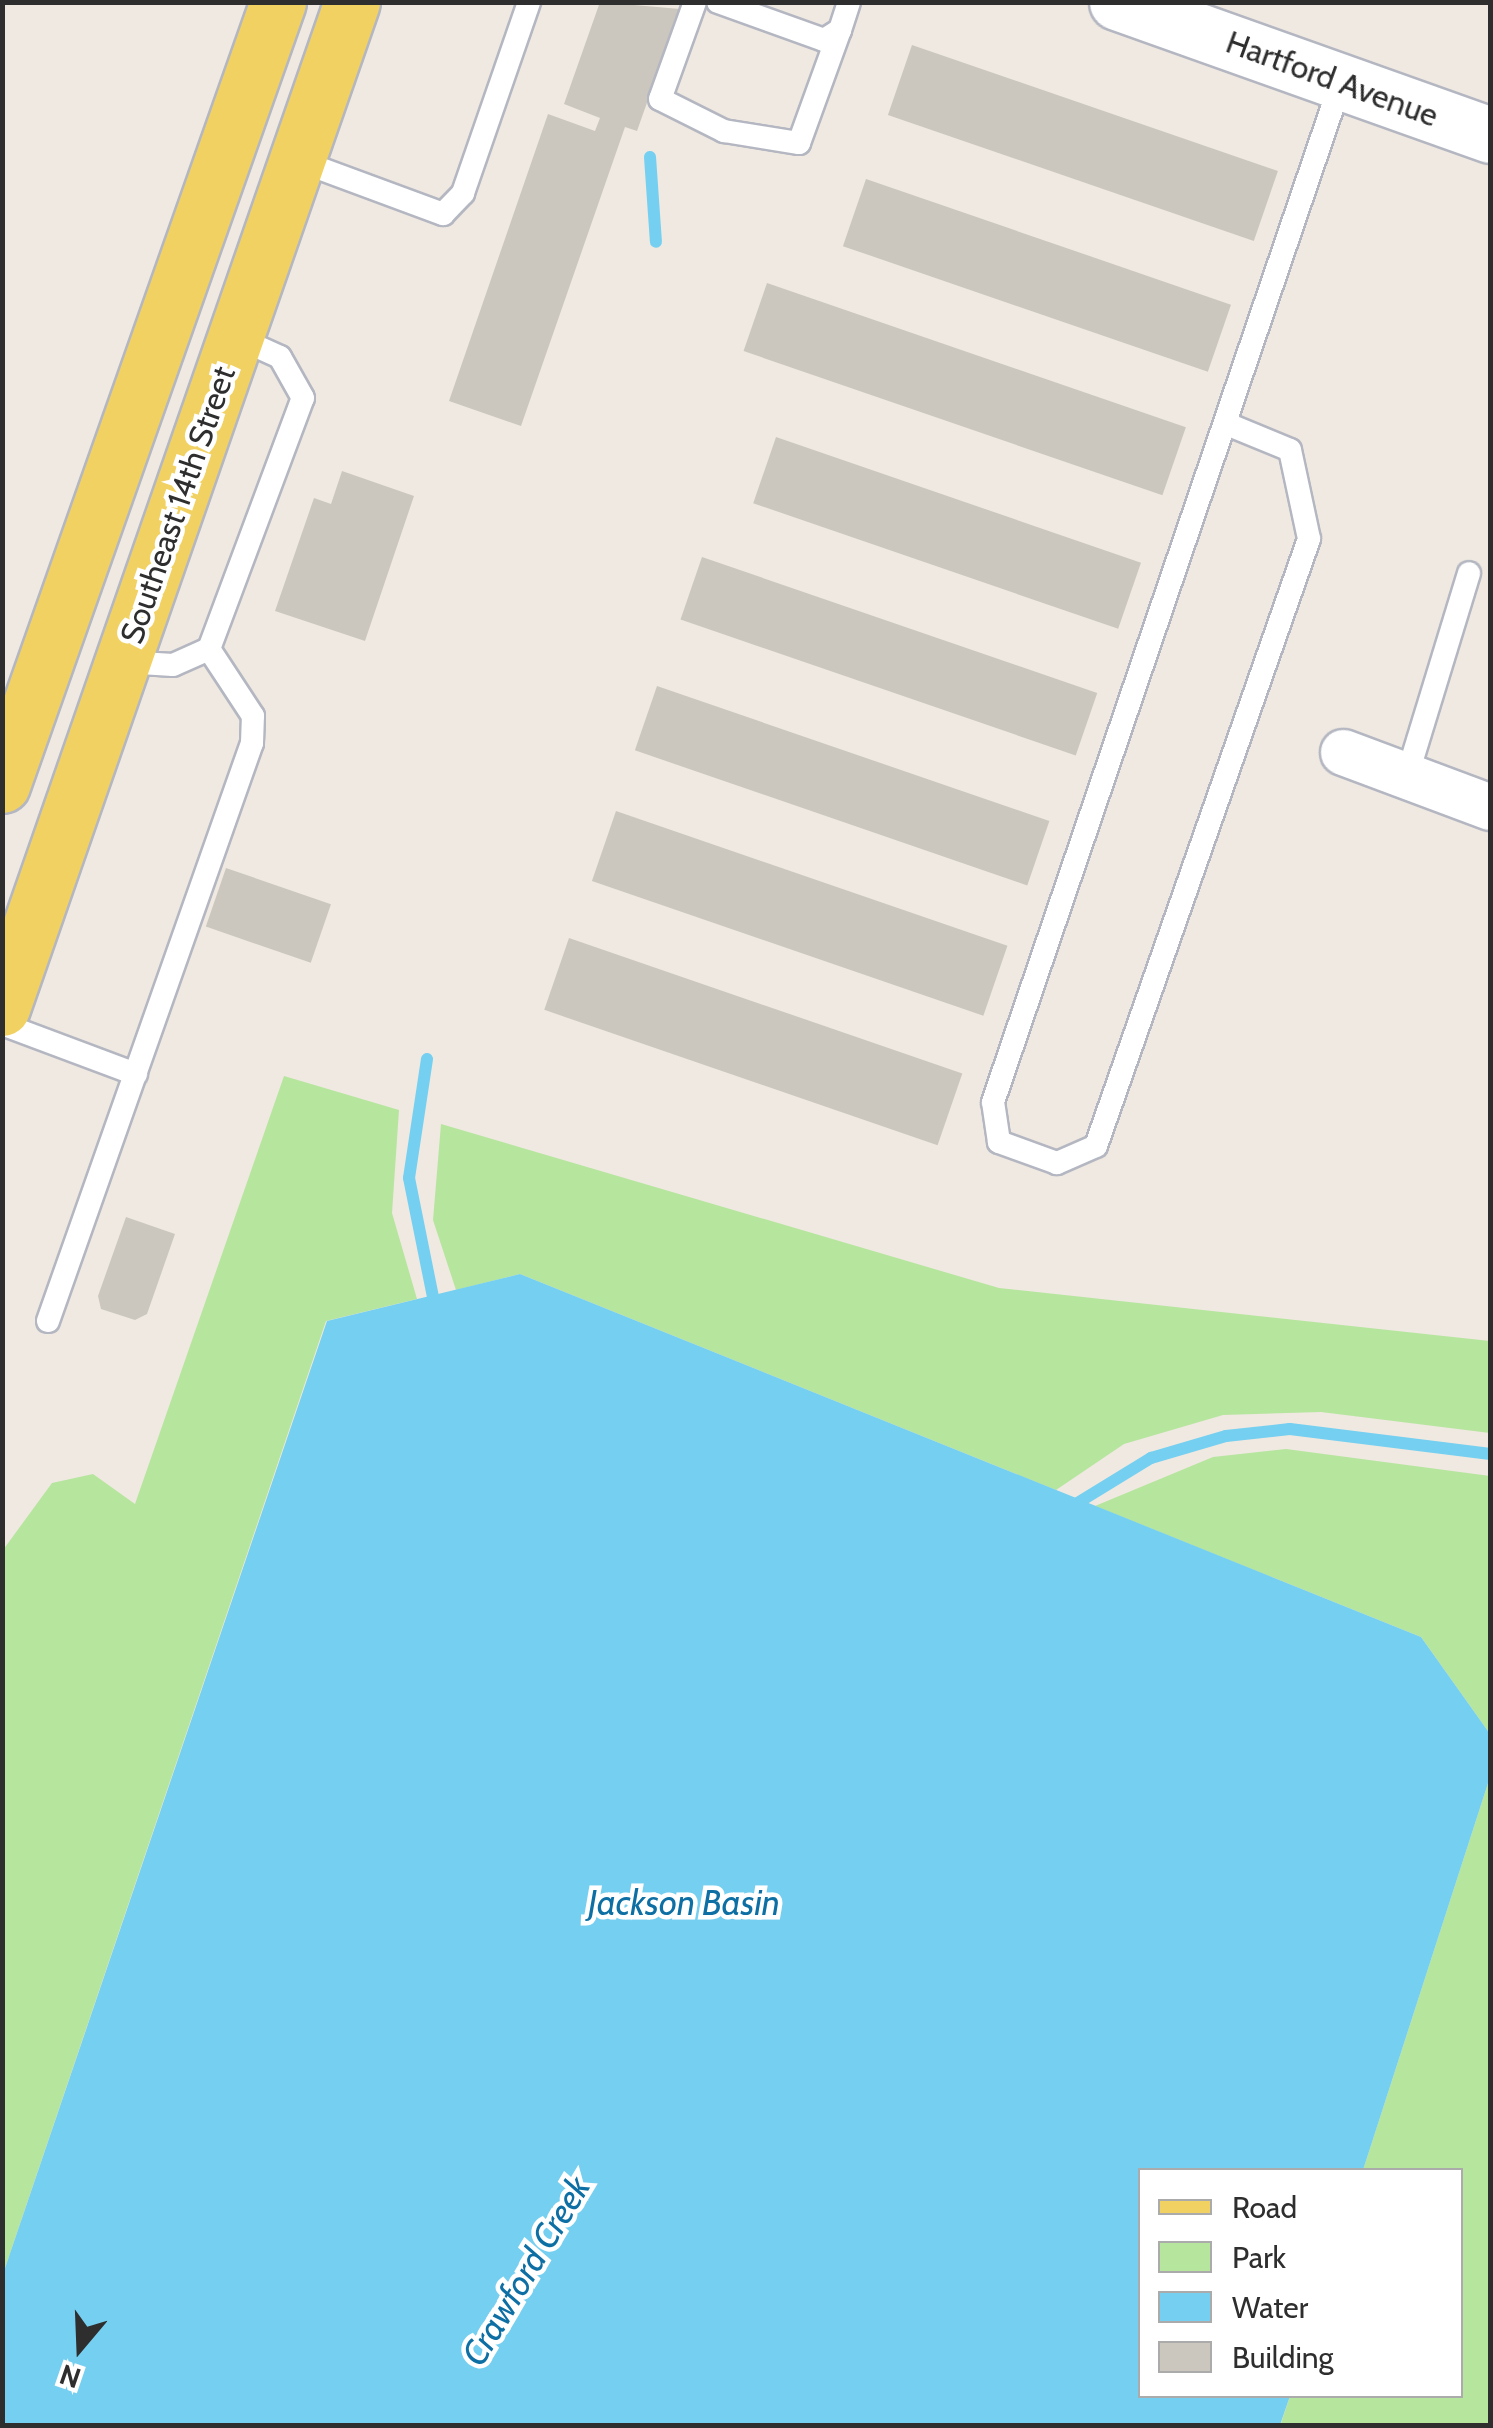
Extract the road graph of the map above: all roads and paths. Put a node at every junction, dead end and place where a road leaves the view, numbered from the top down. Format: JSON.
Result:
{"nodes":[{"id":1,"x":278,"y":2,"type":"edge"},
{"id":2,"x":352,"y":2,"type":"edge"},
{"id":3,"x":530,"y":2,"type":"edge"},
{"id":4,"x":695,"y":2,"type":"edge"},
{"id":5,"x":718,"y":2,"type":"edge"},
{"id":6,"x":849,"y":2,"type":"edge"},
{"id":7,"x":1117,"y":2,"type":"edge"},
{"id":8,"x":840,"y":30,"type":"junction"},
{"id":9,"x":1342,"y":82,"type":"junction"},
{"id":10,"x":1490,"y":135,"type":"edge"},
{"id":11,"x":298,"y":160,"type":"junction"},
{"id":12,"x":236,"y":337,"type":"junction"},
{"id":13,"x":1227,"y":424,"type":"junction"},
{"id":14,"x":1469,"y":573,"type":"dead end"},
{"id":15,"x":209,"y":650,"type":"junction"},
{"id":16,"x":124,"y":662,"type":"junction"},
{"id":17,"x":1344,"y":752,"type":"dead end"},
{"id":18,"x":1408,"y":776,"type":"junction"},
{"id":19,"x":2,"y":785,"type":"edge"},
{"id":20,"x":1490,"y":806,"type":"edge"},
{"id":21,"x":3,"y":1007,"type":"edge"},
{"id":22,"x":2,"y":1024,"type":"edge"},
{"id":23,"x":136,"y":1074,"type":"junction"},
{"id":24,"x":48,"y":1320,"type":"dead end"}],
"edges":[{"from":1,"to":19,"type":"main road"},
{"from":2,"to":11,"type":"main road","name":"Southeast 14th Street"},
{"from":3,"to":11,"type":"lane"},
{"from":4,"to":8,"type":"lane"},
{"from":5,"to":8,"type":"lane"},
{"from":6,"to":8,"type":"lane"},
{"from":7,"to":9,"type":"street","name":"Hartford Avenue"},
{"from":9,"to":10,"type":"street","name":"Hartford Avenue"},
{"from":9,"to":13,"type":"lane"},
{"from":11,"to":12,"type":"main road","name":"Southeast 14th Street"},
{"from":12,"to":15,"type":"lane"},
{"from":12,"to":16,"type":"main road","name":"Southeast 14th Street"},
{"from":13,"to":13,"type":"lane"},
{"from":14,"to":18,"type":"lane"},
{"from":15,"to":16,"type":"lane"},
{"from":15,"to":23,"type":"lane"},
{"from":16,"to":21,"type":"main road","name":"Southeast 14th Street"},
{"from":17,"to":18,"type":"street"},
{"from":18,"to":20,"type":"street"},
{"from":22,"to":23,"type":"lane"},
{"from":23,"to":24,"type":"lane"}]}
